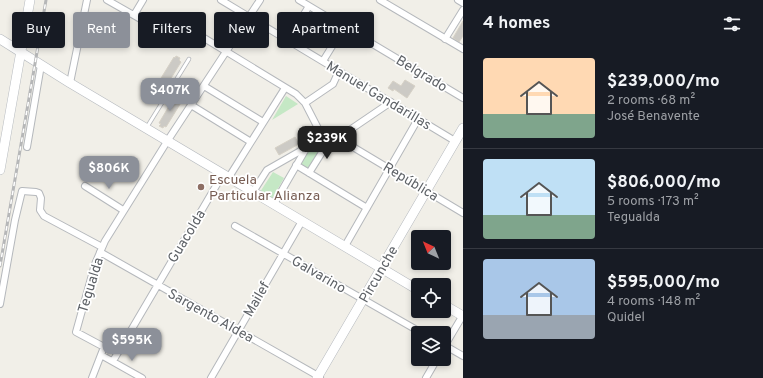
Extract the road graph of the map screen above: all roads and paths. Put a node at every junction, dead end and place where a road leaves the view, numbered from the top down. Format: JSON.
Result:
{"nodes":[{"id":1,"x":30,"y":0,"type":"edge"},
{"id":2,"x":87,"y":0,"type":"edge"},
{"id":3,"x":108,"y":0,"type":"edge"},
{"id":4,"x":142,"y":0,"type":"edge"},
{"id":5,"x":221,"y":0,"type":"edge"},
{"id":6,"x":260,"y":0,"type":"edge"},
{"id":7,"x":299,"y":0,"type":"edge"},
{"id":8,"x":380,"y":0,"type":"edge"},
{"id":9,"x":458,"y":0,"type":"edge"},
{"id":10,"x":463,"y":3,"type":"edge"},
{"id":11,"x":309,"y":6,"type":"junction"},
{"id":12,"x":463,"y":10,"type":"edge"},
{"id":13,"x":241,"y":12,"type":"edge"},
{"id":14,"x":252,"y":12,"type":"edge"},
{"id":15,"x":305,"y":12,"type":"edge"},
{"id":16,"x":319,"y":12,"type":"edge"},
{"id":17,"x":134,"y":15,"type":"junction"},
{"id":18,"x":0,"y":39,"type":"edge"},
{"id":19,"x":445,"y":39,"type":"junction"},
{"id":20,"x":374,"y":45,"type":"edge"},
{"id":21,"x":229,"y":48,"type":"edge"},
{"id":22,"x":301,"y":48,"type":"edge"},
{"id":23,"x":331,"y":48,"type":"edge"},
{"id":24,"x":463,"y":49,"type":"edge"},
{"id":25,"x":21,"y":52,"type":"junction"},
{"id":26,"x":226,"y":52,"type":"junction"},
{"id":27,"x":189,"y":58,"type":"dead end"},
{"id":28,"x":323,"y":61,"type":"junction"},
{"id":29,"x":41,"y":65,"type":"junction"},
{"id":30,"x":339,"y":71,"type":"junction"},
{"id":31,"x":70,"y":83,"type":"junction"},
{"id":32,"x":204,"y":86,"type":"junction"},
{"id":33,"x":285,"y":88,"type":"junction"},
{"id":34,"x":463,"y":98,"type":"edge"},
{"id":35,"x":390,"y":102,"type":"junction"},
{"id":36,"x":305,"y":103,"type":"junction"},
{"id":37,"x":191,"y":104,"type":"junction"},
{"id":38,"x":418,"y":119,"type":"junction"},
{"id":39,"x":264,"y":122,"type":"junction"},
{"id":40,"x":146,"y":128,"type":"junction"},
{"id":41,"x":463,"y":128,"type":"edge"},
{"id":42,"x":323,"y":138,"type":"junction"},
{"id":43,"x":331,"y":138,"type":"junction"},
{"id":44,"x":338,"y":138,"type":"junction"},
{"id":45,"x":168,"y":140,"type":"junction"},
{"id":46,"x":455,"y":141,"type":"junction"},
{"id":47,"x":251,"y":142,"type":"junction"},
{"id":48,"x":308,"y":146,"type":"junction"},
{"id":49,"x":27,"y":147,"type":"dead end"},
{"id":50,"x":2,"y":152,"type":"edge"},
{"id":51,"x":296,"y":165,"type":"junction"},
{"id":52,"x":390,"y":168,"type":"junction"},
{"id":53,"x":0,"y":170,"type":"edge"},
{"id":54,"x":309,"y":173,"type":"junction"},
{"id":55,"x":226,"y":175,"type":"junction"},
{"id":56,"x":85,"y":186,"type":"dead end"},
{"id":57,"x":427,"y":191,"type":"junction"},
{"id":58,"x":253,"y":192,"type":"junction"},
{"id":59,"x":274,"y":204,"type":"junction"},
{"id":60,"x":367,"y":208,"type":"junction"},
{"id":61,"x":123,"y":210,"type":"junction"},
{"id":62,"x":463,"y":212,"type":"edge"},
{"id":63,"x":302,"y":220,"type":"junction"},
{"id":64,"x":235,"y":226,"type":"dead end"},
{"id":65,"x":345,"y":246,"type":"junction"},
{"id":66,"x":101,"y":250,"type":"junction"},
{"id":67,"x":283,"y":253,"type":"junction"},
{"id":68,"x":382,"y":268,"type":"junction"},
{"id":69,"x":157,"y":285,"type":"junction"},
{"id":70,"x":411,"y":286,"type":"edge"},
{"id":71,"x":364,"y":299,"type":"junction"},
{"id":72,"x":0,"y":304,"type":"edge"},
{"id":73,"x":451,"y":309,"type":"edge"},
{"id":74,"x":463,"y":316,"type":"edge"},
{"id":75,"x":411,"y":327,"type":"edge"},
{"id":76,"x":238,"y":330,"type":"junction"},
{"id":77,"x":451,"y":335,"type":"edge"},
{"id":78,"x":451,"y":350,"type":"edge"},
{"id":79,"x":101,"y":355,"type":"junction"},
{"id":80,"x":463,"y":356,"type":"edge"},
{"id":81,"x":113,"y":362,"type":"junction"},
{"id":82,"x":433,"y":366,"type":"edge"},
{"id":83,"x":319,"y":377,"type":"edge"},
{"id":84,"x":92,"y":378,"type":"edge"},
{"id":85,"x":142,"y":378,"type":"edge"},
{"id":86,"x":211,"y":378,"type":"edge"},
{"id":87,"x":426,"y":378,"type":"edge"}],
"edges":[{"from":1,"to":25,"type":"main road"},
{"from":2,"to":31,"type":"street"},
{"from":3,"to":17,"type":"street"},
{"from":4,"to":17,"type":"street"},
{"from":5,"to":13,"type":"street","name":"Manuel Gandarillas"},
{"from":6,"to":14,"type":"street","name":"Tegualda"},
{"from":7,"to":11,"type":"street","name":"Belgrado"},
{"from":8,"to":19,"type":"street"},
{"from":9,"to":10,"type":"street"},
{"from":11,"to":15,"type":"street"},
{"from":11,"to":16,"type":"street","name":"Belgrado"},
{"from":12,"to":19,"type":"street"},
{"from":17,"to":26,"type":"street"},
{"from":18,"to":25,"type":"main road"},
{"from":19,"to":24,"type":"street"},
{"from":20,"to":34,"type":"street","name":"Belgrado"},
{"from":21,"to":26,"type":"street","name":"Tegualda"},
{"from":22,"to":28,"type":"street","name":"Manuel Gandarillas"},
{"from":23,"to":28,"type":"street"},
{"from":25,"to":29,"type":"main road"},
{"from":25,"to":50,"type":"main road"},
{"from":26,"to":32,"type":"street","name":"Tegualda"},
{"from":26,"to":33,"type":"street"},
{"from":27,"to":40,"type":"lane"},
{"from":28,"to":30,"type":"street","name":"Manuel Gandarillas"},
{"from":29,"to":31,"type":"main road"},
{"from":29,"to":49,"type":"street"},
{"from":30,"to":35,"type":"street","name":"Manuel Gandarillas"},
{"from":30,"to":36,"type":"street"},
{"from":31,"to":40,"type":"main road"},
{"from":32,"to":37,"type":"street","name":"Tegualda"},
{"from":32,"to":39,"type":"street"},
{"from":33,"to":36,"type":"street"},
{"from":33,"to":39,"type":"street","name":"Guacolda"},
{"from":35,"to":38,"type":"street","name":"Manuel Gandarillas"},
{"from":35,"to":44,"type":"street"},
{"from":36,"to":42,"type":"street"},
{"from":37,"to":45,"type":"street","name":"Tegualda"},
{"from":37,"to":47,"type":"street"},
{"from":38,"to":46,"type":"street","name":"Manuel Gandarillas"},
{"from":38,"to":52,"type":"street"},
{"from":39,"to":47,"type":"street","name":"Guacolda"},
{"from":40,"to":45,"type":"main road"},
{"from":41,"to":46,"type":"main road","name":"Pircunche"},
{"from":42,"to":43,"type":"street"},
{"from":42,"to":48,"type":"street"},
{"from":43,"to":44,"type":"street"},
{"from":43,"to":54,"type":"street"},
{"from":44,"to":52,"type":"street","name":"República"},
{"from":45,"to":55,"type":"main road"},
{"from":45,"to":61,"type":"street","name":"Tegualda"},
{"from":46,"to":57,"type":"main road","name":"Pircunche"},
{"from":47,"to":55,"type":"street","name":"Guacolda"},
{"from":48,"to":51,"type":"street"},
{"from":48,"to":58,"type":"street"},
{"from":50,"to":53,"type":"main road"},
{"from":51,"to":54,"type":"street"},
{"from":51,"to":59,"type":"street"},
{"from":52,"to":57,"type":"street","name":"República"},
{"from":52,"to":60,"type":"street"},
{"from":54,"to":60,"type":"street"},
{"from":55,"to":58,"type":"main road"},
{"from":55,"to":69,"type":"street","name":"Guacolda"},
{"from":56,"to":61,"type":"street"},
{"from":57,"to":62,"type":"street","name":"República"},
{"from":57,"to":68,"type":"main road","name":"Pircunche"},
{"from":58,"to":59,"type":"main road"},
{"from":59,"to":63,"type":"main road"},
{"from":60,"to":65,"type":"street"},
{"from":61,"to":66,"type":"street","name":"Tegualda"},
{"from":63,"to":65,"type":"main road"},
{"from":63,"to":67,"type":"street","name":"Mailef"},
{"from":64,"to":67,"type":"street","name":"Galvarino"},
{"from":65,"to":68,"type":"main road"},
{"from":66,"to":69,"type":"street","name":"Sargento Aldea"},
{"from":66,"to":72,"type":"street","name":"Sargento Aldea"},
{"from":66,"to":79,"type":"street","name":"Tegualda"},
{"from":67,"to":71,"type":"street","name":"Galvarino"},
{"from":67,"to":76,"type":"street","name":"Mailef"},
{"from":68,"to":70,"type":"main road"},
{"from":68,"to":71,"type":"main road","name":"Pircunche"},
{"from":69,"to":76,"type":"street","name":"Sargento Aldea"},
{"from":69,"to":81,"type":"street","name":"Guacolda"},
{"from":71,"to":75,"type":"street","name":"Galvarino"},
{"from":71,"to":83,"type":"main road","name":"Pircunche"},
{"from":73,"to":74,"type":"main road"},
{"from":74,"to":77,"type":"street"},
{"from":76,"to":83,"type":"street","name":"Sargento Aldea"},
{"from":76,"to":86,"type":"street","name":"Mailef"},
{"from":78,"to":80,"type":"street"},
{"from":79,"to":81,"type":"street"},
{"from":79,"to":84,"type":"street"},
{"from":81,"to":85,"type":"street"},
{"from":82,"to":87,"type":"street"}]}
